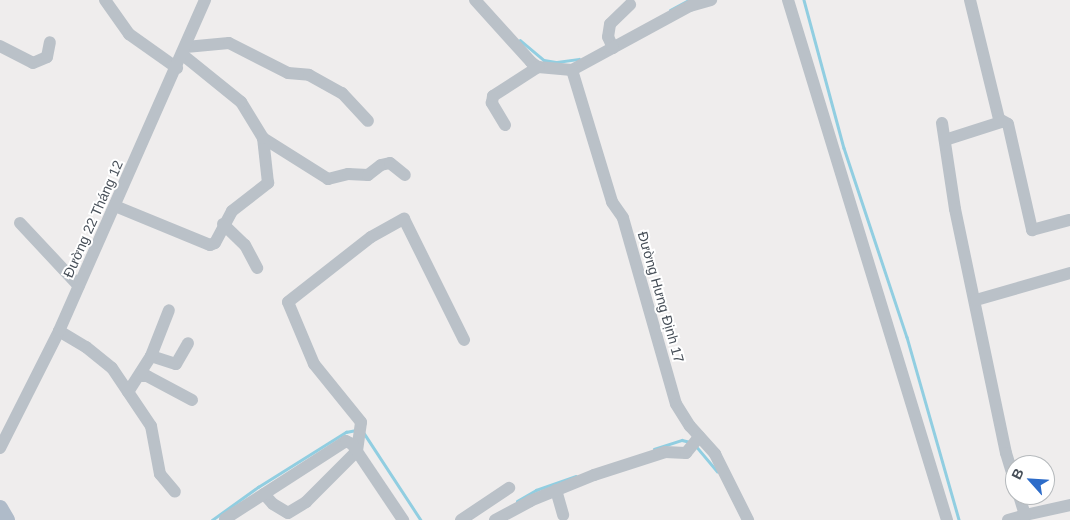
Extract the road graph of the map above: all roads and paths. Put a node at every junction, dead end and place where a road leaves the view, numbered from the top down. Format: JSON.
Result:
{"nodes":[{"id":1,"x":104,"y":0,"type":"edge"},
{"id":2,"x":205,"y":0,"type":"edge"},
{"id":3,"x":475,"y":0,"type":"edge"},
{"id":4,"x":711,"y":0,"type":"edge"},
{"id":5,"x":788,"y":0,"type":"edge"},
{"id":6,"x":970,"y":0,"type":"edge"},
{"id":7,"x":630,"y":5,"type":"dead end"},
{"id":8,"x":50,"y":42,"type":"dead end"},
{"id":9,"x":611,"y":44,"type":"junction"},
{"id":10,"x":0,"y":46,"type":"edge"},
{"id":11,"x":185,"y":51,"type":"junction"},
{"id":12,"x":538,"y":67,"type":"junction"},
{"id":13,"x":177,"y":68,"type":"junction"},
{"id":14,"x":572,"y":70,"type":"junction"},
{"id":15,"x":368,"y":121,"type":"dead end"},
{"id":16,"x":1001,"y":122,"type":"junction"},
{"id":17,"x":942,"y":123,"type":"dead end"},
{"id":18,"x":505,"y":125,"type":"dead end"},
{"id":19,"x":263,"y":138,"type":"junction"},
{"id":20,"x":945,"y":140,"type":"junction"},
{"id":21,"x":405,"y":175,"type":"dead end"},
{"id":22,"x":115,"y":206,"type":"junction"},
{"id":23,"x":1070,"y":220,"type":"edge"},
{"id":24,"x":20,"y":223,"type":"dead end"},
{"id":25,"x":223,"y":224,"type":"junction"},
{"id":26,"x":257,"y":268,"type":"dead end"},
{"id":27,"x":1070,"y":273,"type":"edge"},
{"id":28,"x":79,"y":286,"type":"junction"},
{"id":29,"x":976,"y":300,"type":"junction"},
{"id":30,"x":169,"y":310,"type":"dead end"},
{"id":31,"x":59,"y":332,"type":"junction"},
{"id":32,"x":464,"y":340,"type":"dead end"},
{"id":33,"x":188,"y":343,"type":"dead end"},
{"id":34,"x":151,"y":356,"type":"junction"},
{"id":35,"x":140,"y":376,"type":"junction"},
{"id":36,"x":128,"y":392,"type":"junction"},
{"id":37,"x":192,"y":400,"type":"dead end"},
{"id":38,"x":699,"y":437,"type":"junction"},
{"id":39,"x":0,"y":448,"type":"edge"},
{"id":40,"x":357,"y":451,"type":"junction"},
{"id":41,"x":1007,"y":455,"type":"edge"},
{"id":42,"x":509,"y":488,"type":"dead end"},
{"id":43,"x":556,"y":490,"type":"junction"},
{"id":44,"x":175,"y":492,"type":"dead end"},
{"id":45,"x":264,"y":494,"type":"junction"},
{"id":46,"x":1022,"y":505,"type":"edge"},
{"id":47,"x":1070,"y":505,"type":"edge"},
{"id":48,"x":0,"y":508,"type":"edge"},
{"id":49,"x":563,"y":515,"type":"dead end"},
{"id":50,"x":1025,"y":516,"type":"junction"},
{"id":51,"x":225,"y":519,"type":"dead end"},
{"id":52,"x":7,"y":520,"type":"edge"},
{"id":53,"x":402,"y":520,"type":"edge"},
{"id":54,"x":461,"y":520,"type":"edge"},
{"id":55,"x":495,"y":520,"type":"edge"},
{"id":56,"x":748,"y":520,"type":"edge"},
{"id":57,"x":947,"y":520,"type":"edge"},
{"id":58,"x":1008,"y":520,"type":"edge"}],
"edges":[{"from":1,"to":13,"type":"street"},
{"from":2,"to":11,"type":"street","name":"Đường 22 Tháng 12"},
{"from":3,"to":12,"type":"street"},
{"from":4,"to":9,"type":"street"},
{"from":5,"to":57,"type":"street"},
{"from":6,"to":16,"type":"street"},
{"from":7,"to":9,"type":"street"},
{"from":8,"to":10,"type":"street"},
{"from":9,"to":14,"type":"street"},
{"from":11,"to":13,"type":"street","name":"Đường 22 Tháng 12"},
{"from":11,"to":15,"type":"street"},
{"from":11,"to":19,"type":"street"},
{"from":12,"to":14,"type":"street"},
{"from":12,"to":18,"type":"street"},
{"from":13,"to":22,"type":"street","name":"Đường 22 Tháng 12"},
{"from":14,"to":38,"type":"street","name":"Đường Hưng Định 17"},
{"from":16,"to":20,"type":"street"},
{"from":16,"to":23,"type":"street"},
{"from":17,"to":20,"type":"street"},
{"from":19,"to":21,"type":"street"},
{"from":19,"to":25,"type":"street"},
{"from":20,"to":29,"type":"street"},
{"from":22,"to":25,"type":"street"},
{"from":22,"to":28,"type":"street","name":"Đường 22 Tháng 12"},
{"from":24,"to":28,"type":"street"},
{"from":25,"to":26,"type":"street"},
{"from":27,"to":29,"type":"street"},
{"from":28,"to":31,"type":"street","name":"Đường 22 Tháng 12"},
{"from":29,"to":41,"type":"street"},
{"from":30,"to":34,"type":"street"},
{"from":31,"to":36,"type":"street"},
{"from":31,"to":39,"type":"street","name":"Đường 22 Tháng 12"},
{"from":32,"to":40,"type":"street"},
{"from":33,"to":34,"type":"street"},
{"from":34,"to":35,"type":"street"},
{"from":35,"to":36,"type":"street"},
{"from":35,"to":37,"type":"street"},
{"from":36,"to":44,"type":"street"},
{"from":38,"to":43,"type":"street"},
{"from":38,"to":56,"type":"street","name":"Đường Hưng Định 17"},
{"from":40,"to":45,"type":"street"},
{"from":40,"to":45,"type":"street"},
{"from":40,"to":53,"type":"street"},
{"from":42,"to":54,"type":"street"},
{"from":43,"to":49,"type":"street"},
{"from":43,"to":55,"type":"street"},
{"from":45,"to":51,"type":"street"},
{"from":46,"to":50,"type":"street"},
{"from":47,"to":50,"type":"street"},
{"from":48,"to":52,"type":"main road"},
{"from":50,"to":58,"type":"street"}]}
